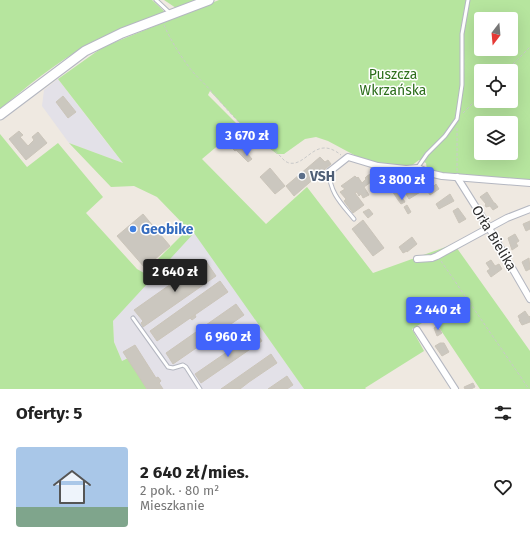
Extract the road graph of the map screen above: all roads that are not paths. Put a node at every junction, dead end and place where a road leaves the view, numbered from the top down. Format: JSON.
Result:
{"nodes":[{"id":1,"x":156,"y":0,"type":"edge"},
{"id":2,"x":210,"y":0,"type":"edge"},
{"id":3,"x":468,"y":0,"type":"edge"},
{"id":4,"x":171,"y":15,"type":"junction"},
{"id":5,"x":0,"y":115,"type":"edge"},
{"id":6,"x":418,"y":168,"type":"junction"},
{"id":7,"x":329,"y":172,"type":"joint"},
{"id":8,"x":457,"y":177,"type":"junction"},
{"id":9,"x":530,"y":183,"type":"edge"},
{"id":10,"x":530,"y":209,"type":"edge"},
{"id":11,"x":354,"y":219,"type":"dead end"},
{"id":12,"x":489,"y":228,"type":"junction"},
{"id":13,"x":417,"y":259,"type":"dead end"},
{"id":14,"x":530,"y":299,"type":"edge"},
{"id":15,"x":133,"y":318,"type":"dead end"},
{"id":16,"x":417,"y":330,"type":"dead end"},
{"id":17,"x":200,"y":389,"type":"edge"},
{"id":18,"x":455,"y":389,"type":"edge"}],
"edges":[{"from":1,"to":4,"type":"lane"},
{"from":2,"to":4,"type":"street"},
{"from":3,"to":6,"type":"lane"},
{"from":4,"to":5,"type":"street"},
{"from":6,"to":7,"type":"street"},
{"from":6,"to":8,"type":"street"},
{"from":7,"to":11,"type":"lane"},
{"from":8,"to":9,"type":"street"},
{"from":8,"to":12,"type":"street","name":"Orła Bielika"},
{"from":10,"to":12,"type":"street"},
{"from":12,"to":13,"type":"street"},
{"from":12,"to":14,"type":"street","name":"Orła Bielika"},
{"from":15,"to":17,"type":"lane"},
{"from":16,"to":18,"type":"street"}]}
